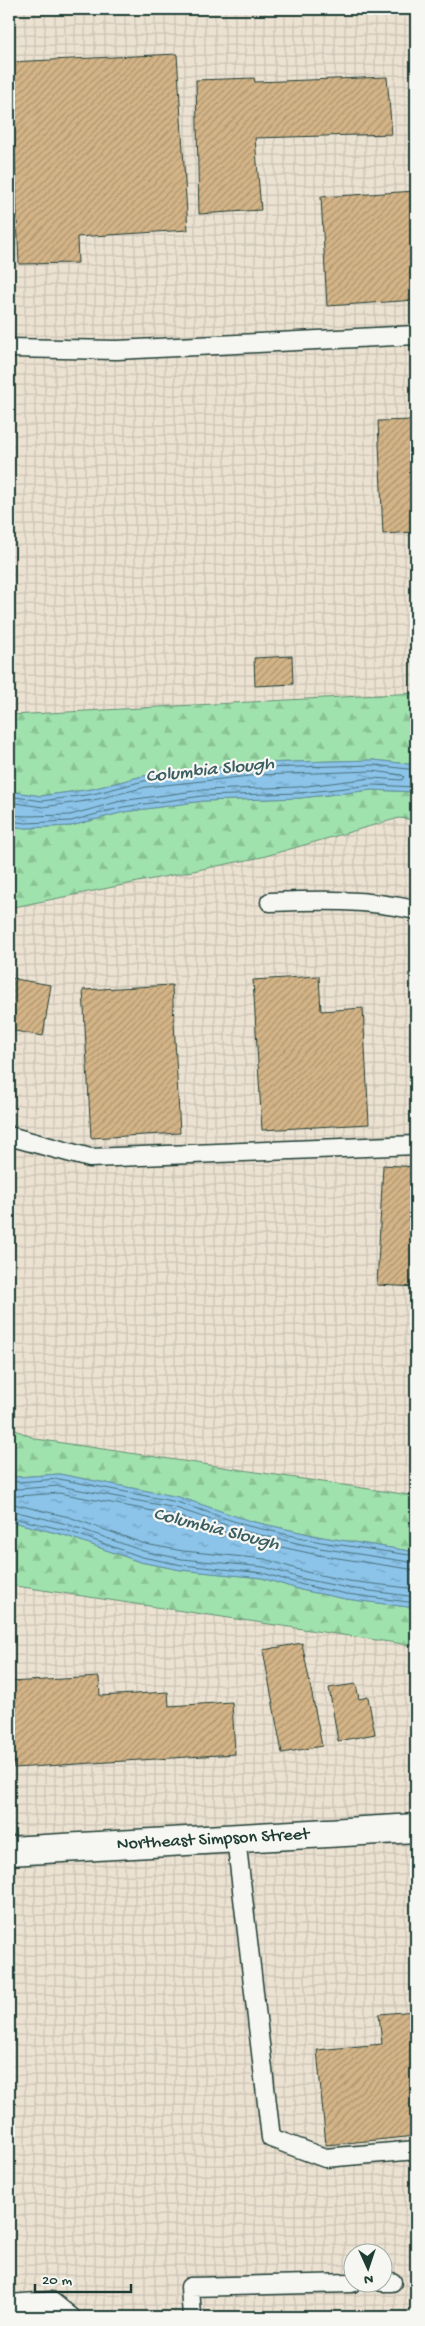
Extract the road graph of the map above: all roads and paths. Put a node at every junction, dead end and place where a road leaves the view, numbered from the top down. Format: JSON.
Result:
{"nodes":[{"id":1,"x":416,"y":335,"type":"edge"},
{"id":2,"x":9,"y":348,"type":"edge"},
{"id":3,"x":270,"y":902,"type":"dead end"},
{"id":4,"x":416,"y":910,"type":"edge"},
{"id":5,"x":9,"y":1136,"type":"edge"},
{"id":6,"x":416,"y":1145,"type":"edge"},
{"id":7,"x":416,"y":1828,"type":"edge"},
{"id":8,"x":236,"y":1838,"type":"junction"},
{"id":9,"x":9,"y":1851,"type":"edge"},
{"id":10,"x":416,"y":2150,"type":"edge"},
{"id":11,"x":342,"y":2283,"type":"edge"},
{"id":12,"x":9,"y":2304,"type":"edge"},
{"id":13,"x":71,"y":2317,"type":"edge"},
{"id":14,"x":192,"y":2317,"type":"edge"}],
"edges":[{"from":1,"to":2,"type":"lane"},
{"from":3,"to":4,"type":"lane"},
{"from":5,"to":6,"type":"lane"},
{"from":7,"to":8,"type":"street","name":"Northeast Simpson Street"},
{"from":8,"to":9,"type":"street","name":"Northeast Simpson Street"},
{"from":8,"to":10,"type":"lane"},
{"from":11,"to":14,"type":"lane"},
{"from":12,"to":13,"type":"lane"}]}
